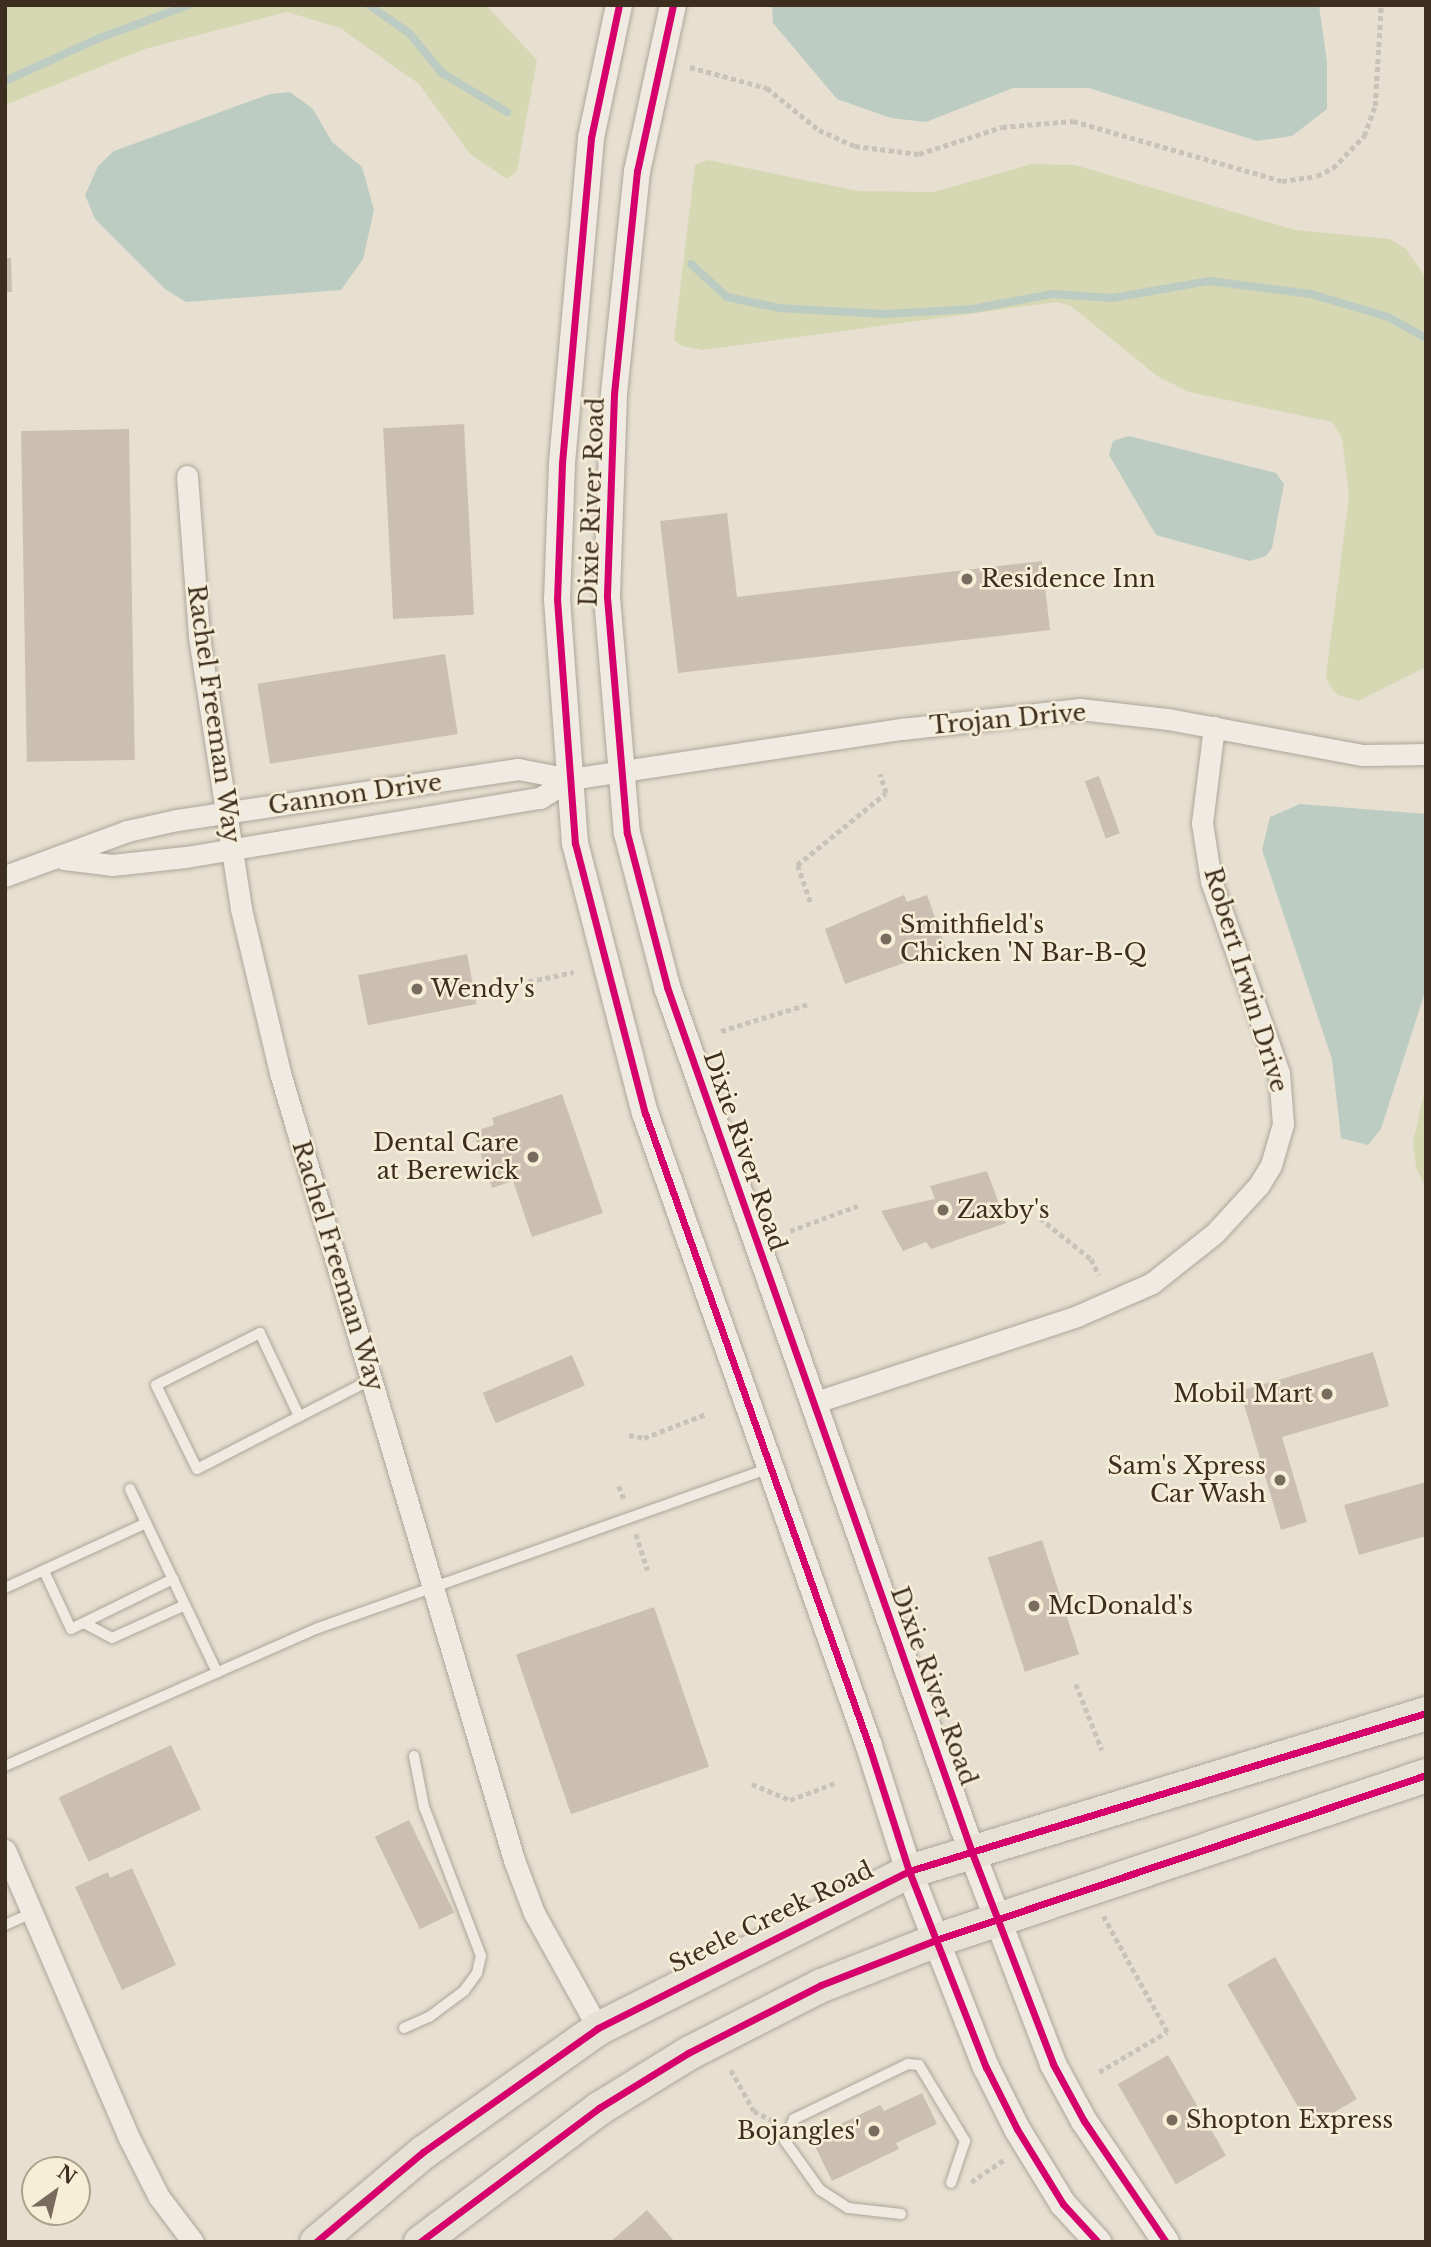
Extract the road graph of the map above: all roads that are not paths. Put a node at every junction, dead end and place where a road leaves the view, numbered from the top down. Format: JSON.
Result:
{"nodes":[{"id":1,"x":619,"y":5,"type":"edge"},
{"id":2,"x":673,"y":5,"type":"edge"},
{"id":3,"x":187,"y":476,"type":"dead end"},
{"id":4,"x":1214,"y":727,"type":"junction"},
{"id":5,"x":1426,"y":754,"type":"edge"},
{"id":6,"x":620,"y":773,"type":"junction"},
{"id":7,"x":580,"y":778,"type":"junction"},
{"id":8,"x":227,"y":813,"type":"junction"},
{"id":9,"x":233,"y":849,"type":"junction"},
{"id":10,"x":62,"y":858,"type":"junction"},
{"id":11,"x":5,"y":876,"type":"edge"},
{"id":12,"x":372,"y":1379,"type":"junction"},
{"id":13,"x":813,"y":1404,"type":"junction"},
{"id":14,"x":299,"y":1416,"type":"junction"},
{"id":15,"x":771,"y":1468,"type":"junction"},
{"id":16,"x":130,"y":1489,"type":"dead end"},
{"id":17,"x":146,"y":1523,"type":"junction"},
{"id":18,"x":44,"y":1571,"type":"junction"},
{"id":19,"x":173,"y":1579,"type":"junction"},
{"id":20,"x":5,"y":1588,"type":"edge"},
{"id":21,"x":436,"y":1588,"type":"junction"},
{"id":22,"x":185,"y":1605,"type":"junction"},
{"id":23,"x":83,"y":1623,"type":"junction"},
{"id":24,"x":217,"y":1672,"type":"junction"},
{"id":25,"x":1426,"y":1713,"type":"edge"},
{"id":26,"x":414,"y":1756,"type":"dead end"},
{"id":27,"x":5,"y":1766,"type":"edge"},
{"id":28,"x":1426,"y":1775,"type":"edge"},
{"id":29,"x":5,"y":1850,"type":"edge"},
{"id":30,"x":971,"y":1850,"type":"junction"},
{"id":31,"x":909,"y":1871,"type":"junction"},
{"id":32,"x":32,"y":1913,"type":"junction"},
{"id":33,"x":998,"y":1920,"type":"junction"},
{"id":34,"x":5,"y":1925,"type":"edge"},
{"id":35,"x":936,"y":1940,"type":"junction"},
{"id":36,"x":404,"y":2028,"type":"dead end"},
{"id":37,"x":598,"y":2028,"type":"junction"},
{"id":38,"x":955,"y":2187,"type":"road end"},
{"id":39,"x":901,"y":2214,"type":"dead end"},
{"id":40,"x":193,"y":2242,"type":"edge"},
{"id":41,"x":316,"y":2242,"type":"edge"},
{"id":42,"x":420,"y":2242,"type":"edge"},
{"id":43,"x":1097,"y":2242,"type":"edge"},
{"id":44,"x":1166,"y":2242,"type":"edge"}],
"edges":[{"from":1,"to":7,"type":"street","name":"Dixie River Road"},
{"from":2,"to":6,"type":"street","name":"Dixie River Road"},
{"from":3,"to":8,"type":"street","name":"Rachel Freeman Way"},
{"from":4,"to":5,"type":"street","name":"Trojan Drive"},
{"from":4,"to":6,"type":"street","name":"Trojan Drive"},
{"from":4,"to":13,"type":"street","name":"Robert Irwin Drive"},
{"from":6,"to":7,"type":"street","name":"Trojan Drive"},
{"from":6,"to":13,"type":"street","name":"Dixie River Road"},
{"from":7,"to":8,"type":"street","name":"Gannon Drive"},
{"from":7,"to":9,"type":"street","name":"Gannon Drive"},
{"from":7,"to":15,"type":"street","name":"Dixie River Road"},
{"from":8,"to":9,"type":"street","name":"Rachel Freeman Way"},
{"from":8,"to":10,"type":"street","name":"Gannon Drive"},
{"from":9,"to":10,"type":"street","name":"Gannon Drive"},
{"from":9,"to":12,"type":"street","name":"Rachel Freeman Way"},
{"from":10,"to":11,"type":"street","name":"Gannon Drive"},
{"from":12,"to":14,"type":"lane"},
{"from":12,"to":21,"type":"street","name":"Rachel Freeman Way"},
{"from":13,"to":30,"type":"street","name":"Dixie River Road"},
{"from":14,"to":14,"type":"lane"},
{"from":15,"to":21,"type":"lane"},
{"from":15,"to":31,"type":"street","name":"Dixie River Road"},
{"from":16,"to":17,"type":"lane"},
{"from":17,"to":18,"type":"lane"},
{"from":17,"to":19,"type":"lane"},
{"from":18,"to":20,"type":"lane"},
{"from":18,"to":23,"type":"lane"},
{"from":19,"to":22,"type":"lane"},
{"from":19,"to":23,"type":"lane"},
{"from":21,"to":24,"type":"lane"},
{"from":21,"to":37,"type":"street","name":"Rachel Freeman Way"},
{"from":22,"to":23,"type":"lane"},
{"from":22,"to":24,"type":"lane"},
{"from":24,"to":27,"type":"lane"},
{"from":25,"to":30,"type":"main road","name":"Steele Creek Road"},
{"from":26,"to":36,"type":"lane"},
{"from":28,"to":33,"type":"main road"},
{"from":29,"to":32,"type":"street"},
{"from":30,"to":31,"type":"main road","name":"Steele Creek Road"},
{"from":30,"to":33,"type":"street","name":"Dixie River Road"},
{"from":31,"to":35,"type":"street","name":"Dixie River Road"},
{"from":31,"to":37,"type":"main road","name":"Steele Creek Road"},
{"from":32,"to":34,"type":"lane"},
{"from":32,"to":40,"type":"street"},
{"from":33,"to":35,"type":"main road"},
{"from":33,"to":44,"type":"street","name":"Dixie River Road"},
{"from":35,"to":42,"type":"main road"},
{"from":35,"to":43,"type":"street","name":"Dixie River Road"},
{"from":37,"to":41,"type":"main road","name":"Steele Creek Road"},
{"from":38,"to":39,"type":"lane"}]}
